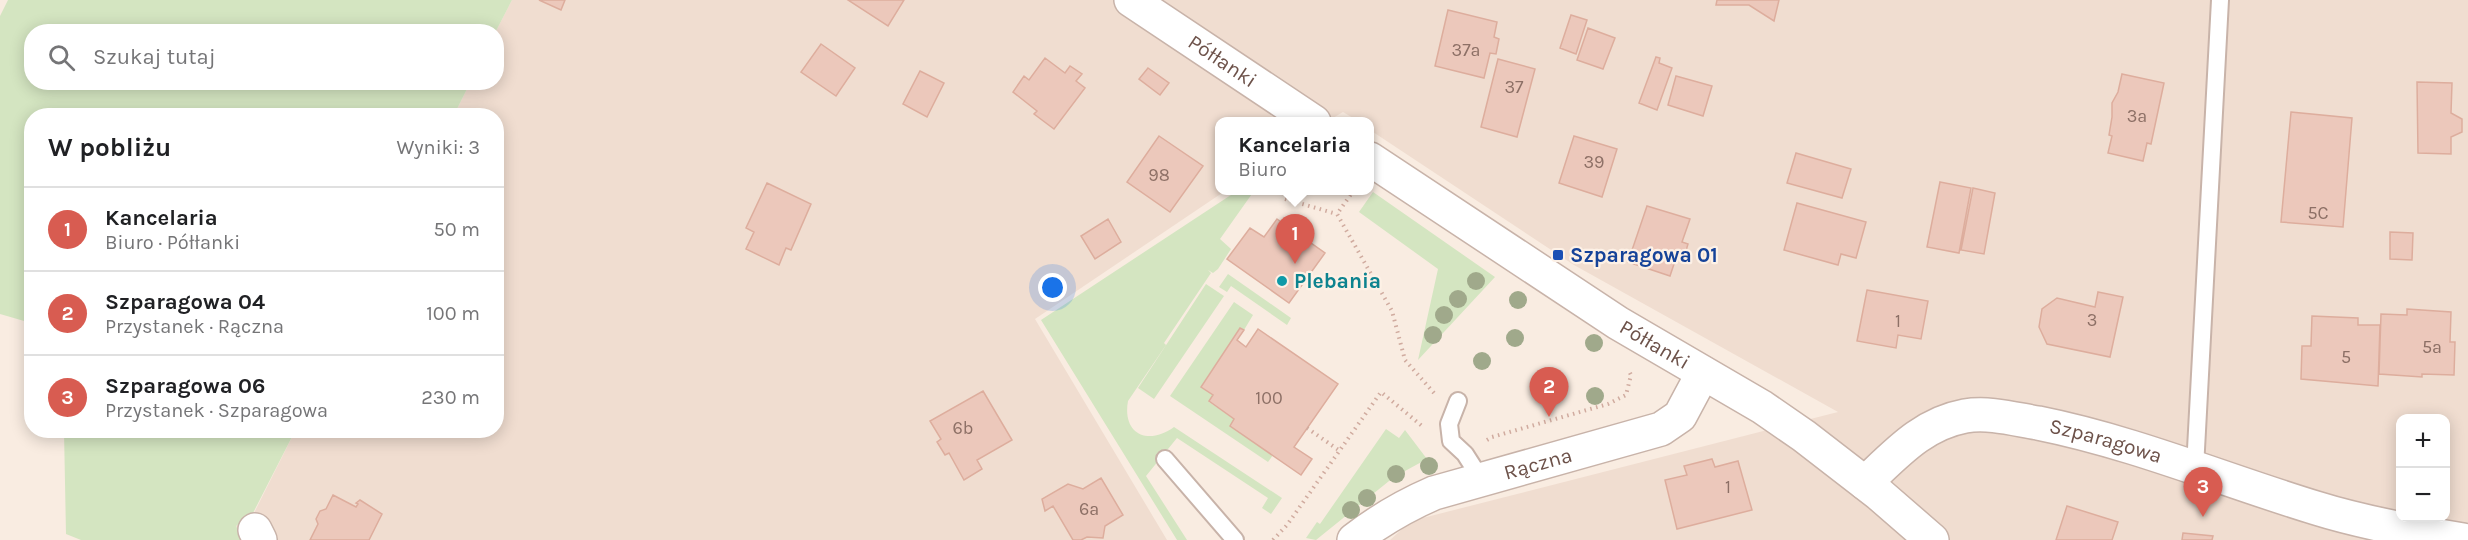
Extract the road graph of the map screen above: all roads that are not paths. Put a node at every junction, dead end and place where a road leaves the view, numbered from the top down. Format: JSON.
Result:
{"nodes":[{"id":1,"x":1131,"y":0,"type":"edge"},
{"id":2,"x":2220,"y":0,"type":"edge"},
{"id":3,"x":1306,"y":117,"type":"edge"},
{"id":4,"x":1374,"y":162,"type":"edge"},
{"id":5,"x":1703,"y":373,"type":"junction"},
{"id":6,"x":1458,"y":401,"type":"dead end"},
{"id":7,"x":1166,"y":459,"type":"dead end"},
{"id":8,"x":1473,"y":466,"type":"junction"},
{"id":9,"x":2195,"y":468,"type":"junction"},
{"id":10,"x":1865,"y":483,"type":"junction"},
{"id":11,"x":1235,"y":540,"type":"edge"},
{"id":12,"x":1354,"y":540,"type":"edge"},
{"id":13,"x":1932,"y":540,"type":"edge"},
{"id":14,"x":2463,"y":540,"type":"edge"}],
"edges":[{"from":1,"to":3,"type":"street","name":"Półłanki"},
{"from":2,"to":9,"type":"lane"},
{"from":4,"to":5,"type":"street","name":"Półłanki"},
{"from":5,"to":8,"type":"street","name":"Rączna"},
{"from":5,"to":10,"type":"street","name":"Półłanki"},
{"from":6,"to":8,"type":"lane"},
{"from":7,"to":11,"type":"lane"},
{"from":8,"to":12,"type":"street","name":"Rączna"},
{"from":9,"to":10,"type":"street","name":"Szparagowa"},
{"from":9,"to":14,"type":"street","name":"Szparagowa"},
{"from":10,"to":13,"type":"street","name":"Półłanki"}]}
